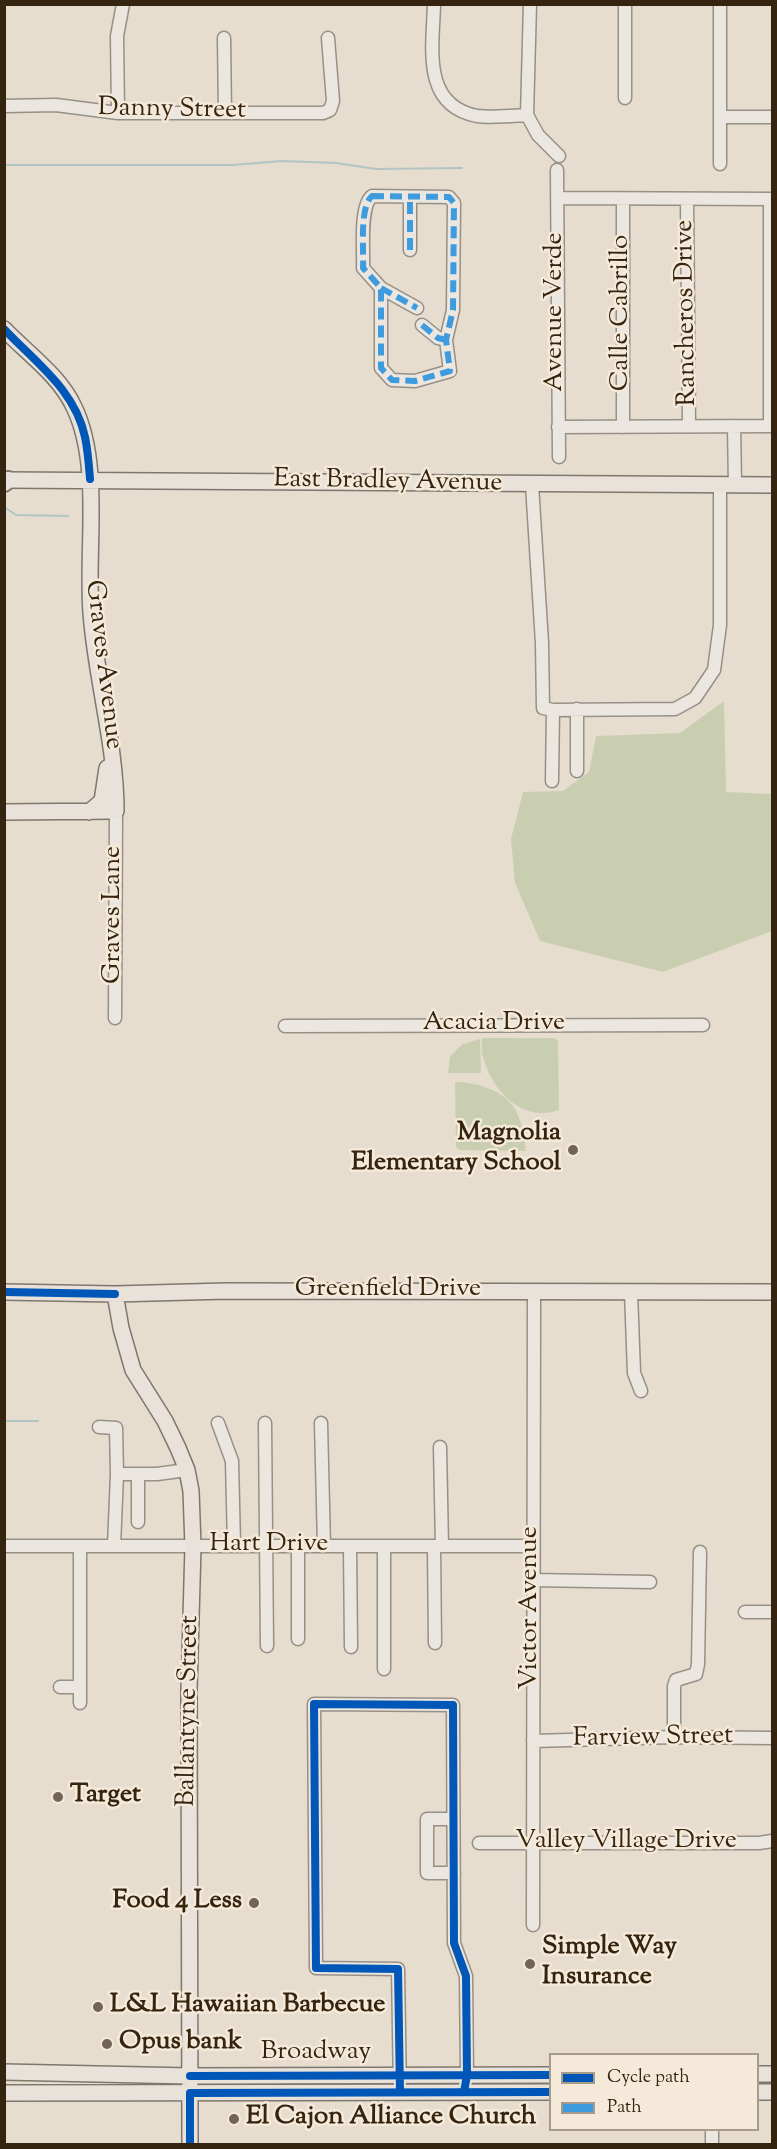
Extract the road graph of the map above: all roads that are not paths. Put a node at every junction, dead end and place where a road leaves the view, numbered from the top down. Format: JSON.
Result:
{"nodes":[{"id":1,"x":123,"y":4,"type":"edge"},
{"id":2,"x":434,"y":4,"type":"edge"},
{"id":3,"x":530,"y":4,"type":"edge"},
{"id":4,"x":625,"y":4,"type":"edge"},
{"id":5,"x":720,"y":4,"type":"edge"},
{"id":6,"x":224,"y":38,"type":"dead end"},
{"id":7,"x":328,"y":38,"type":"dead end"},
{"id":8,"x":625,"y":98,"type":"dead end"},
{"id":9,"x":4,"y":106,"type":"edge"},
{"id":10,"x":118,"y":113,"type":"junction"},
{"id":11,"x":225,"y":113,"type":"junction"},
{"id":12,"x":527,"y":115,"type":"junction"},
{"id":13,"x":720,"y":117,"type":"junction"},
{"id":14,"x":772,"y":117,"type":"edge"},
{"id":15,"x":559,"y":156,"type":"dead end"},
{"id":16,"x":720,"y":164,"type":"dead end"},
{"id":17,"x":557,"y":170,"type":"dead end"},
{"id":18,"x":410,"y":196,"type":"junction"},
{"id":19,"x":557,"y":198,"type":"junction"},
{"id":20,"x":623,"y":199,"type":"junction"},
{"id":21,"x":687,"y":199,"type":"junction"},
{"id":22,"x":771,"y":199,"type":"edge"},
{"id":23,"x":410,"y":250,"type":"dead end"},
{"id":24,"x":381,"y":288,"type":"junction"},
{"id":25,"x":417,"y":308,"type":"dead end"},
{"id":26,"x":422,"y":325,"type":"dead end"},
{"id":27,"x":4,"y":329,"type":"edge"},
{"id":28,"x":446,"y":340,"type":"junction"},
{"id":29,"x":623,"y":426,"type":"junction"},
{"id":30,"x":689,"y":426,"type":"junction"},
{"id":31,"x":734,"y":426,"type":"junction"},
{"id":32,"x":771,"y":426,"type":"edge"},
{"id":33,"x":558,"y":427,"type":"junction"},
{"id":34,"x":559,"y":457,"type":"dead end"},
{"id":35,"x":90,"y":479,"type":"junction"},
{"id":36,"x":6,"y":481,"type":"edge"},
{"id":37,"x":532,"y":485,"type":"junction"},
{"id":38,"x":728,"y":485,"type":"junction"},
{"id":39,"x":772,"y":485,"type":"edge"},
{"id":40,"x":577,"y":709,"type":"junction"},
{"id":41,"x":553,"y":710,"type":"junction"},
{"id":42,"x":114,"y":759,"type":"junction"},
{"id":43,"x":577,"y":771,"type":"dead end"},
{"id":44,"x":552,"y":782,"type":"dead end"},
{"id":45,"x":116,"y":811,"type":"junction"},
{"id":46,"x":4,"y":812,"type":"edge"},
{"id":47,"x":89,"y":812,"type":"junction"},
{"id":48,"x":115,"y":1018,"type":"dead end"},
{"id":49,"x":703,"y":1025,"type":"dead end"},
{"id":50,"x":285,"y":1026,"type":"dead end"},
{"id":51,"x":534,"y":1291,"type":"junction"},
{"id":52,"x":4,"y":1292,"type":"edge"},
{"id":53,"x":631,"y":1292,"type":"junction"},
{"id":54,"x":772,"y":1292,"type":"edge"},
{"id":55,"x":115,"y":1294,"type":"junction"},
{"id":56,"x":641,"y":1391,"type":"dead end"},
{"id":57,"x":266,"y":1423,"type":"dead end"},
{"id":58,"x":321,"y":1423,"type":"dead end"},
{"id":59,"x":218,"y":1424,"type":"dead end"},
{"id":60,"x":99,"y":1427,"type":"dead end"},
{"id":61,"x":440,"y":1447,"type":"dead end"},
{"id":62,"x":186,"y":1470,"type":"junction"},
{"id":63,"x":117,"y":1474,"type":"junction"},
{"id":64,"x":138,"y":1474,"type":"junction"},
{"id":65,"x":138,"y":1522,"type":"dead end"},
{"id":66,"x":4,"y":1546,"type":"edge"},
{"id":67,"x":80,"y":1546,"type":"junction"},
{"id":68,"x":114,"y":1546,"type":"junction"},
{"id":69,"x":193,"y":1546,"type":"junction"},
{"id":70,"x":234,"y":1546,"type":"junction"},
{"id":71,"x":267,"y":1546,"type":"junction"},
{"id":72,"x":298,"y":1546,"type":"junction"},
{"id":73,"x":324,"y":1546,"type":"junction"},
{"id":74,"x":350,"y":1546,"type":"junction"},
{"id":75,"x":384,"y":1546,"type":"junction"},
{"id":76,"x":438,"y":1546,"type":"junction"},
{"id":77,"x":532,"y":1546,"type":"junction"},
{"id":78,"x":700,"y":1552,"type":"dead end"},
{"id":79,"x":532,"y":1580,"type":"junction"},
{"id":80,"x":650,"y":1582,"type":"dead end"},
{"id":81,"x":745,"y":1612,"type":"dead end"},
{"id":82,"x":772,"y":1612,"type":"edge"},
{"id":83,"x":298,"y":1639,"type":"dead end"},
{"id":84,"x":435,"y":1643,"type":"dead end"},
{"id":85,"x":267,"y":1646,"type":"dead end"},
{"id":86,"x":351,"y":1647,"type":"dead end"},
{"id":87,"x":384,"y":1669,"type":"dead end"},
{"id":88,"x":60,"y":1687,"type":"dead end"},
{"id":89,"x":80,"y":1687,"type":"junction"},
{"id":90,"x":80,"y":1703,"type":"dead end"},
{"id":91,"x":674,"y":1737,"type":"junction"},
{"id":92,"x":772,"y":1738,"type":"edge"},
{"id":93,"x":532,"y":1741,"type":"junction"},
{"id":94,"x":453,"y":1819,"type":"junction"},
{"id":95,"x":772,"y":1841,"type":"edge"},
{"id":96,"x":479,"y":1843,"type":"dead end"},
{"id":97,"x":532,"y":1843,"type":"junction"},
{"id":98,"x":453,"y":1873,"type":"junction"},
{"id":99,"x":533,"y":1925,"type":"dead end"},
{"id":100,"x":4,"y":2072,"type":"edge"},
{"id":101,"x":398,"y":2075,"type":"junction"},
{"id":102,"x":467,"y":2075,"type":"junction"},
{"id":103,"x":549,"y":2075,"type":"edge"},
{"id":104,"x":190,"y":2076,"type":"junction"},
{"id":105,"x":400,"y":2092,"type":"junction"},
{"id":106,"x":465,"y":2092,"type":"junction"},
{"id":107,"x":549,"y":2092,"type":"edge"},
{"id":108,"x":4,"y":2093,"type":"edge"},
{"id":109,"x":190,"y":2093,"type":"junction"},
{"id":110,"x":190,"y":2145,"type":"edge"}],
"edges":[{"from":1,"to":10,"type":"street"},
{"from":2,"to":12,"type":"street"},
{"from":3,"to":12,"type":"street"},
{"from":4,"to":8,"type":"street"},
{"from":5,"to":13,"type":"street"},
{"from":6,"to":11,"type":"street"},
{"from":7,"to":11,"type":"street","name":"Danny Street"},
{"from":9,"to":10,"type":"street","name":"Danny Street"},
{"from":10,"to":11,"type":"street","name":"Danny Street"},
{"from":12,"to":15,"type":"street"},
{"from":13,"to":14,"type":"street"},
{"from":13,"to":16,"type":"street"},
{"from":17,"to":19,"type":"street","name":"Avenue Verde"},
{"from":18,"to":23,"type":"street"},
{"from":18,"to":24,"type":"street"},
{"from":18,"to":28,"type":"street"},
{"from":19,"to":20,"type":"street"},
{"from":19,"to":33,"type":"street","name":"Avenue Verde"},
{"from":20,"to":21,"type":"street"},
{"from":20,"to":29,"type":"street","name":"Calle Cabrillo"},
{"from":21,"to":22,"type":"street"},
{"from":21,"to":30,"type":"street","name":"Rancheros Drive"},
{"from":22,"to":32,"type":"street"},
{"from":24,"to":25,"type":"street"},
{"from":24,"to":28,"type":"street"},
{"from":26,"to":28,"type":"street"},
{"from":27,"to":35,"type":"main road","name":"Graves Avenue"},
{"from":29,"to":30,"type":"street"},
{"from":29,"to":33,"type":"street"},
{"from":30,"to":31,"type":"street"},
{"from":31,"to":32,"type":"street"},
{"from":31,"to":38,"type":"street"},
{"from":33,"to":34,"type":"street","name":"Avenue Verde"},
{"from":35,"to":36,"type":"main road","name":"East Bradley Avenue"},
{"from":35,"to":37,"type":"main road","name":"East Bradley Avenue"},
{"from":35,"to":42,"type":"main road","name":"Graves Avenue"},
{"from":37,"to":38,"type":"main road","name":"East Bradley Avenue"},
{"from":37,"to":41,"type":"street"},
{"from":38,"to":39,"type":"main road","name":"East Bradley Avenue"},
{"from":38,"to":40,"type":"street"},
{"from":40,"to":41,"type":"street"},
{"from":40,"to":43,"type":"street"},
{"from":41,"to":44,"type":"street"},
{"from":42,"to":45,"type":"main road","name":"Graves Avenue"},
{"from":42,"to":47,"type":"main road"},
{"from":45,"to":47,"type":"main road"},
{"from":45,"to":48,"type":"street","name":"Graves Lane"},
{"from":46,"to":47,"type":"main road"},
{"from":49,"to":50,"type":"street","name":"Acacia Drive"},
{"from":51,"to":53,"type":"main road","name":"Greenfield Drive"},
{"from":51,"to":55,"type":"main road","name":"Greenfield Drive"},
{"from":51,"to":77,"type":"street","name":"Victor Avenue"},
{"from":52,"to":55,"type":"main road","name":"Greenfield Drive"},
{"from":53,"to":54,"type":"main road","name":"Greenfield Drive"},
{"from":53,"to":56,"type":"street"},
{"from":55,"to":62,"type":"main road","name":"Ballantyne Street"},
{"from":57,"to":71,"type":"street"},
{"from":58,"to":73,"type":"street"},
{"from":59,"to":70,"type":"street"},
{"from":60,"to":63,"type":"street"},
{"from":61,"to":76,"type":"street"},
{"from":62,"to":64,"type":"street"},
{"from":62,"to":69,"type":"main road","name":"Ballantyne Street"},
{"from":63,"to":64,"type":"street"},
{"from":63,"to":68,"type":"street"},
{"from":64,"to":65,"type":"street"},
{"from":66,"to":67,"type":"street","name":"Hart Drive"},
{"from":67,"to":68,"type":"street","name":"Hart Drive"},
{"from":67,"to":89,"type":"street"},
{"from":68,"to":69,"type":"street","name":"Hart Drive"},
{"from":69,"to":70,"type":"street","name":"Hart Drive"},
{"from":69,"to":104,"type":"main road","name":"Ballantyne Street"},
{"from":70,"to":71,"type":"street","name":"Hart Drive"},
{"from":71,"to":72,"type":"street","name":"Hart Drive"},
{"from":71,"to":85,"type":"street"},
{"from":72,"to":73,"type":"street","name":"Hart Drive"},
{"from":72,"to":83,"type":"street"},
{"from":73,"to":74,"type":"street","name":"Hart Drive"},
{"from":74,"to":75,"type":"street","name":"Hart Drive"},
{"from":74,"to":86,"type":"street"},
{"from":75,"to":76,"type":"street","name":"Hart Drive"},
{"from":75,"to":87,"type":"street"},
{"from":76,"to":77,"type":"street","name":"Hart Drive"},
{"from":76,"to":84,"type":"street"},
{"from":77,"to":79,"type":"street","name":"Victor Avenue"},
{"from":78,"to":91,"type":"street"},
{"from":79,"to":80,"type":"street"},
{"from":79,"to":93,"type":"street","name":"Victor Avenue"},
{"from":81,"to":82,"type":"street"},
{"from":88,"to":89,"type":"street"},
{"from":89,"to":90,"type":"street"},
{"from":91,"to":92,"type":"street","name":"Farview Street"},
{"from":91,"to":93,"type":"street","name":"Farview Street"},
{"from":93,"to":97,"type":"street","name":"Victor Avenue"},
{"from":94,"to":98,"type":"street"},
{"from":94,"to":98,"type":"street"},
{"from":94,"to":101,"type":"street"},
{"from":95,"to":97,"type":"street","name":"Valley Village Drive"},
{"from":96,"to":97,"type":"street","name":"Valley Village Drive"},
{"from":97,"to":99,"type":"street","name":"Victor Avenue"},
{"from":98,"to":102,"type":"street"},
{"from":100,"to":104,"type":"main road","name":"Broadway"},
{"from":101,"to":102,"type":"main road","name":"Broadway"},
{"from":101,"to":104,"type":"main road","name":"Broadway"},
{"from":101,"to":105,"type":"street"},
{"from":102,"to":103,"type":"main road","name":"Broadway"},
{"from":102,"to":106,"type":"street"},
{"from":104,"to":109,"type":"main road","name":"Ballantyne Street"},
{"from":105,"to":106,"type":"main road","name":"Broadway"},
{"from":105,"to":109,"type":"main road","name":"Broadway"},
{"from":106,"to":107,"type":"main road","name":"Broadway"},
{"from":108,"to":109,"type":"main road","name":"Broadway"},
{"from":109,"to":110,"type":"main road","name":"Ballantyne Street"}]}
